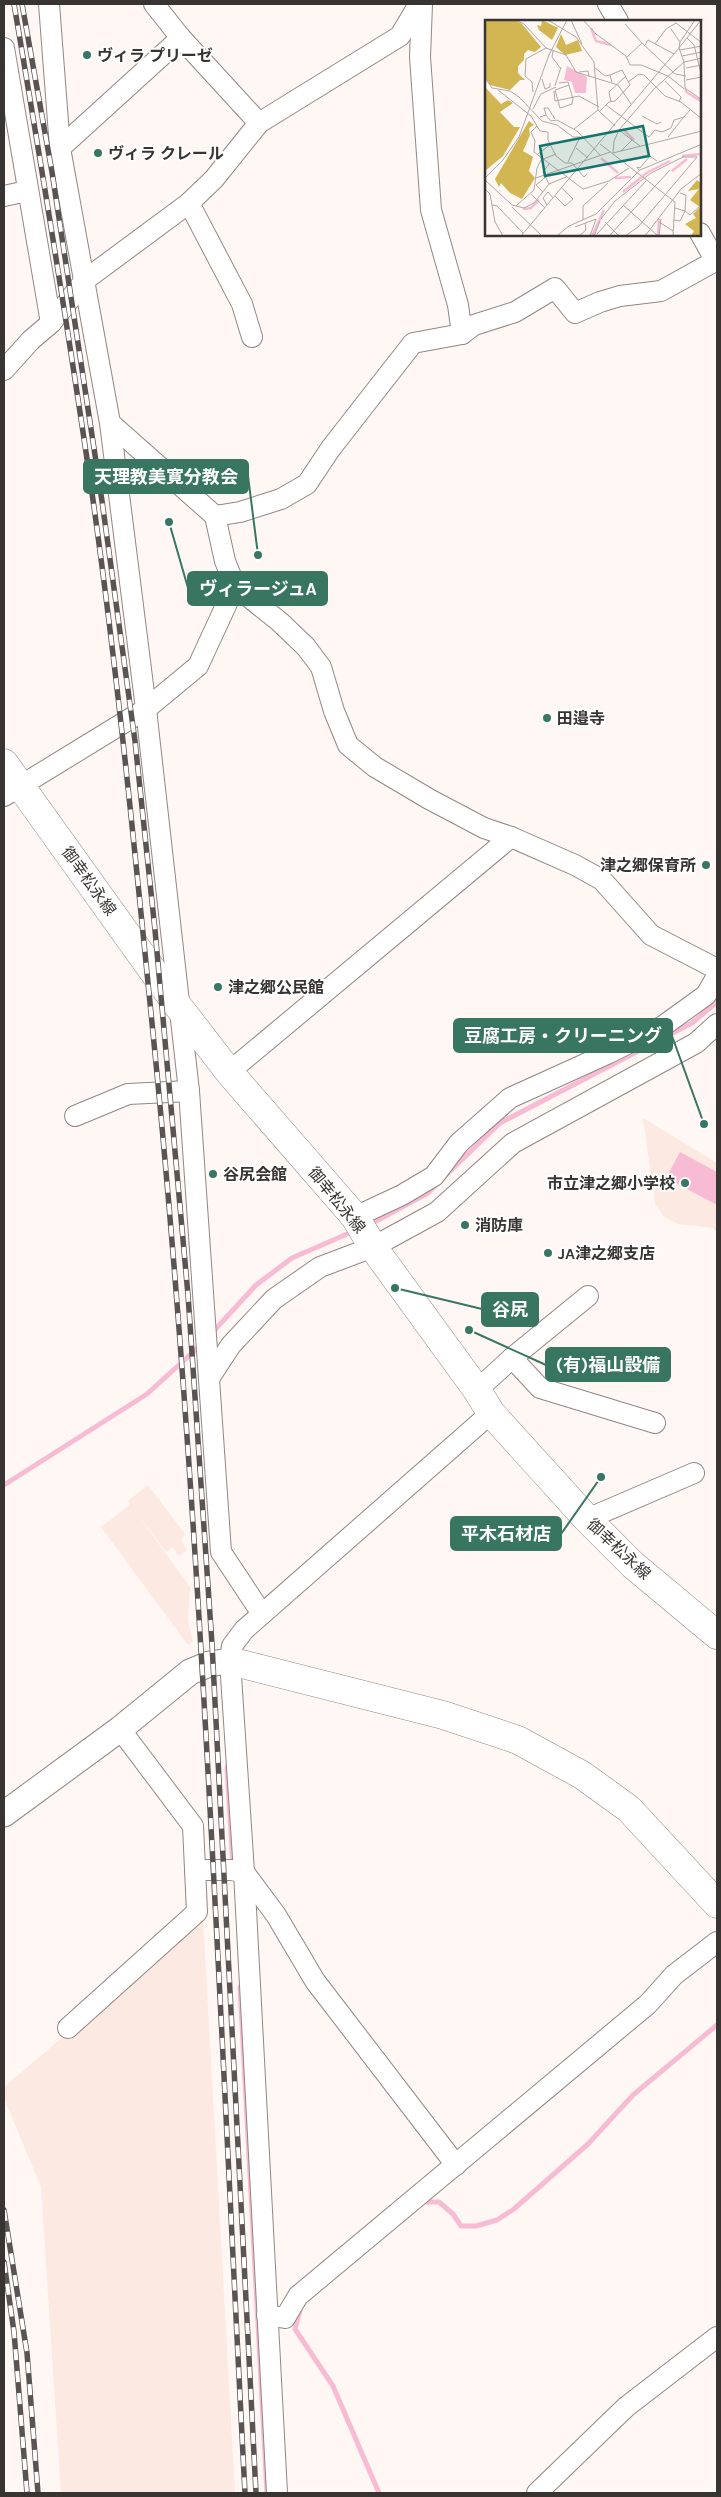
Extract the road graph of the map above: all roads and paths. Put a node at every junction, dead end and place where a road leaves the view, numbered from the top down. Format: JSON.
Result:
{"nodes":[{"id":1,"x":49,"y":4,"type":"edge"},
{"id":2,"x":154,"y":4,"type":"edge"},
{"id":3,"x":421,"y":4,"type":"edge"},
{"id":4,"x":608,"y":4,"type":"edge"},
{"id":5,"x":617,"y":20,"type":"edge"},
{"id":6,"x":180,"y":38,"type":"junction"},
{"id":7,"x":4,"y":57,"type":"edge"},
{"id":8,"x":259,"y":123,"type":"junction"},
{"id":9,"x":60,"y":148,"type":"junction"},
{"id":10,"x":27,"y":191,"type":"junction"},
{"id":11,"x":4,"y":196,"type":"edge"},
{"id":12,"x":189,"y":203,"type":"junction"},
{"id":13,"x":701,"y":235,"type":"edge"},
{"id":14,"x":716,"y":260,"type":"edge"},
{"id":15,"x":85,"y":280,"type":"junction"},
{"id":16,"x":51,"y":323,"type":"junction"},
{"id":17,"x":462,"y":334,"type":"junction"},
{"id":18,"x":252,"y":337,"type":"dead end"},
{"id":19,"x":7,"y":364,"type":"edge"},
{"id":20,"x":110,"y":423,"type":"junction"},
{"id":21,"x":215,"y":516,"type":"junction"},
{"id":22,"x":235,"y":586,"type":"junction"},
{"id":23,"x":146,"y":709,"type":"junction"},
{"id":24,"x":4,"y":763,"type":"edge"},
{"id":25,"x":12,"y":791,"type":"edge"},
{"id":26,"x":511,"y":837,"type":"junction"},
{"id":27,"x":717,"y":969,"type":"edge"},
{"id":28,"x":717,"y":976,"type":"edge"},
{"id":29,"x":178,"y":1006,"type":"junction"},
{"id":30,"x":717,"y":1024,"type":"edge"},
{"id":31,"x":607,"y":1054,"type":"junction"},
{"id":32,"x":229,"y":1072,"type":"junction"},
{"id":33,"x":623,"y":1082,"type":"junction"},
{"id":34,"x":189,"y":1091,"type":"junction"},
{"id":35,"x":75,"y":1116,"type":"dead end"},
{"id":36,"x":363,"y":1231,"type":"junction"},
{"id":37,"x":588,"y":1296,"type":"dead end"},
{"id":38,"x":512,"y":1358,"type":"junction"},
{"id":39,"x":210,"y":1377,"type":"junction"},
{"id":40,"x":477,"y":1390,"type":"junction"},
{"id":41,"x":491,"y":1413,"type":"junction"},
{"id":42,"x":654,"y":1423,"type":"dead end"},
{"id":43,"x":694,"y":1473,"type":"dead end"},
{"id":44,"x":587,"y":1519,"type":"junction"},
{"id":45,"x":262,"y":1614,"type":"junction"},
{"id":46,"x":717,"y":1635,"type":"edge"},
{"id":47,"x":230,"y":1661,"type":"junction"},
{"id":48,"x":120,"y":1729,"type":"junction"},
{"id":49,"x":4,"y":1814,"type":"edge"},
{"id":50,"x":195,"y":1870,"type":"junction"},
{"id":51,"x":236,"y":1871,"type":"junction"},
{"id":52,"x":717,"y":1904,"type":"edge"},
{"id":53,"x":717,"y":1942,"type":"edge"},
{"id":54,"x":68,"y":2028,"type":"dead end"},
{"id":55,"x":456,"y":2165,"type":"junction"},
{"id":56,"x":267,"y":2315,"type":"junction"},
{"id":57,"x":717,"y":2337,"type":"edge"},
{"id":58,"x":277,"y":2493,"type":"edge"},
{"id":59,"x":537,"y":2493,"type":"edge"}],
"edges":[{"from":1,"to":9,"type":"street"},
{"from":2,"to":6,"type":"street"},
{"from":3,"to":8,"type":"street"},
{"from":3,"to":17,"type":"street"},
{"from":4,"to":5,"type":"street"},
{"from":6,"to":8,"type":"street"},
{"from":6,"to":9,"type":"street"},
{"from":7,"to":10,"type":"street"},
{"from":8,"to":12,"type":"street"},
{"from":9,"to":15,"type":"street"},
{"from":10,"to":11,"type":"street"},
{"from":10,"to":16,"type":"street"},
{"from":12,"to":15,"type":"street"},
{"from":12,"to":18,"type":"street"},
{"from":13,"to":14,"type":"street"},
{"from":14,"to":17,"type":"street"},
{"from":15,"to":16,"type":"street"},
{"from":15,"to":20,"type":"street"},
{"from":16,"to":19,"type":"street"},
{"from":17,"to":21,"type":"street"},
{"from":20,"to":21,"type":"street"},
{"from":20,"to":23,"type":"street"},
{"from":21,"to":22,"type":"street"},
{"from":22,"to":23,"type":"street"},
{"from":22,"to":26,"type":"street"},
{"from":23,"to":25,"type":"street"},
{"from":23,"to":29,"type":"street"},
{"from":24,"to":25,"type":"main road","name":"御幸松永線"},
{"from":25,"to":29,"type":"main road","name":"御幸松永線"},
{"from":26,"to":27,"type":"street"},
{"from":26,"to":32,"type":"street"},
{"from":28,"to":31,"type":"street"},
{"from":29,"to":32,"type":"main road","name":"御幸松永線"},
{"from":29,"to":34,"type":"street"},
{"from":30,"to":33,"type":"street"},
{"from":31,"to":33,"type":"street"},
{"from":31,"to":36,"type":"street"},
{"from":32,"to":36,"type":"main road","name":"御幸松永線"},
{"from":33,"to":36,"type":"street"},
{"from":34,"to":35,"type":"street"},
{"from":34,"to":39,"type":"street"},
{"from":36,"to":39,"type":"street"},
{"from":36,"to":40,"type":"main road","name":"御幸松永線"},
{"from":37,"to":38,"type":"street"},
{"from":38,"to":40,"type":"street"},
{"from":38,"to":42,"type":"street"},
{"from":39,"to":45,"type":"street"},
{"from":40,"to":41,"type":"main road","name":"御幸松永線"},
{"from":41,"to":44,"type":"main road","name":"御幸松永線"},
{"from":41,"to":45,"type":"street"},
{"from":43,"to":44,"type":"street"},
{"from":44,"to":46,"type":"main road","name":"御幸松永線"},
{"from":45,"to":47,"type":"street"},
{"from":47,"to":48,"type":"street"},
{"from":47,"to":51,"type":"street"},
{"from":47,"to":52,"type":"main road"},
{"from":48,"to":49,"type":"street"},
{"from":48,"to":50,"type":"street"},
{"from":50,"to":51,"type":"street"},
{"from":50,"to":54,"type":"street"},
{"from":51,"to":55,"type":"street"},
{"from":51,"to":56,"type":"street"},
{"from":53,"to":55,"type":"street"},
{"from":55,"to":56,"type":"street"},
{"from":56,"to":58,"type":"street"},
{"from":57,"to":59,"type":"street"}]}
